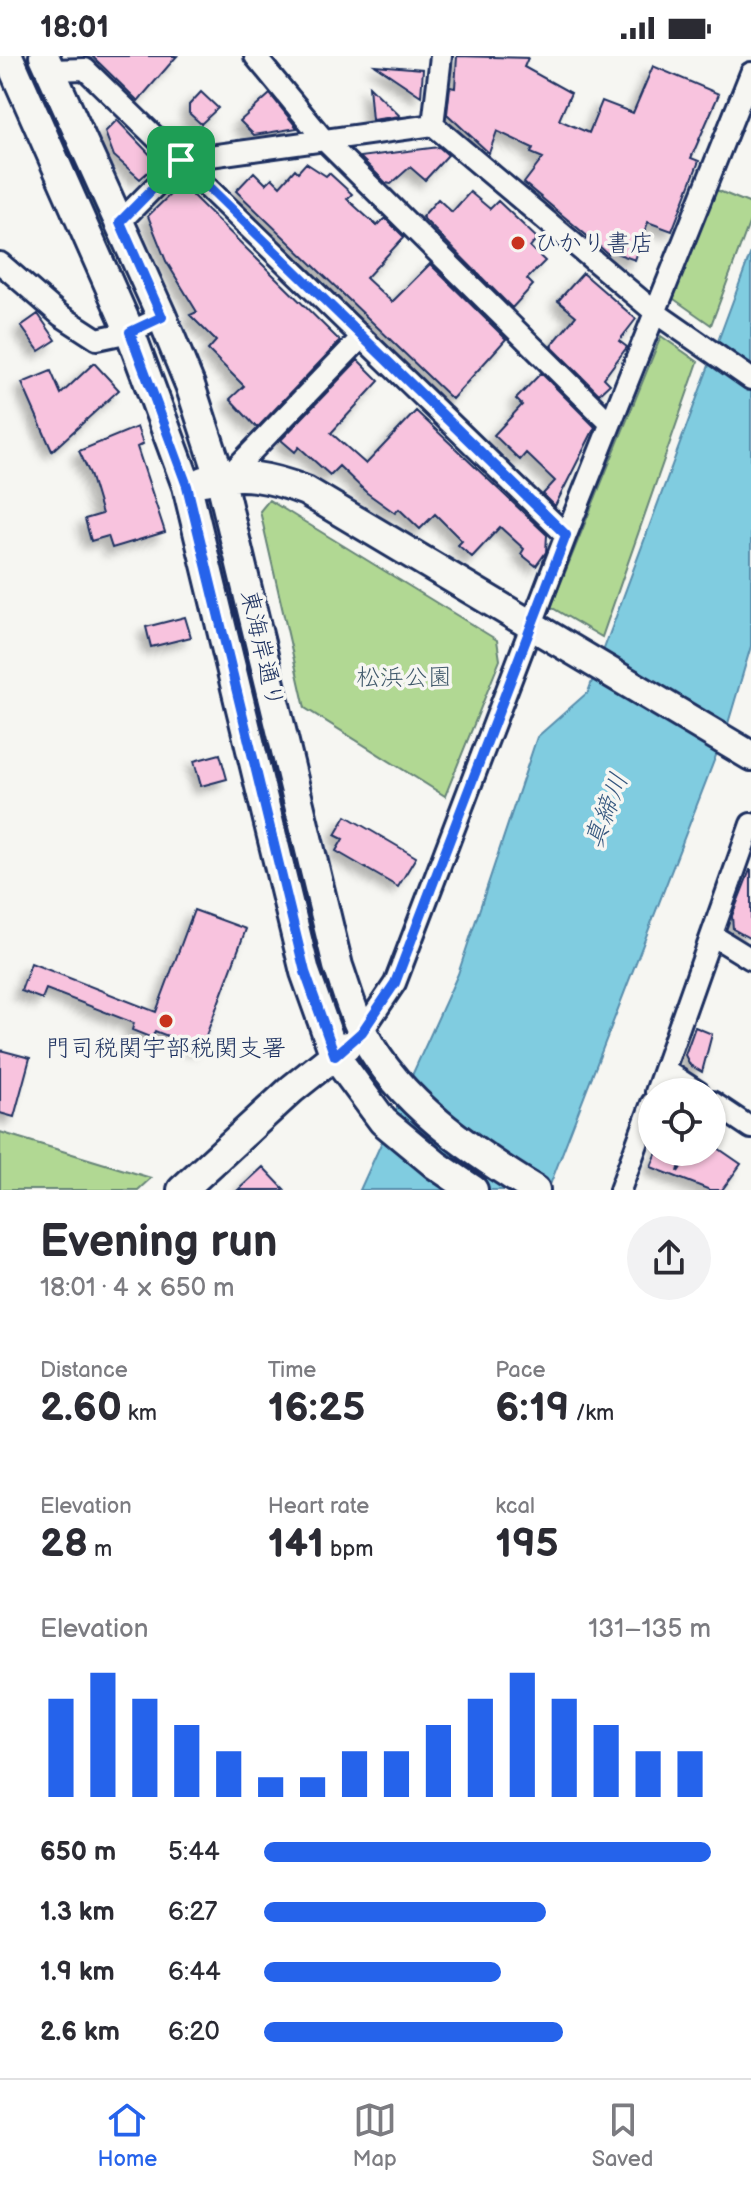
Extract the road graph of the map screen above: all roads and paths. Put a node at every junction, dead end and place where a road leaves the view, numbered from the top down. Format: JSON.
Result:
{"nodes":[{"id":1,"x":8,"y":56,"type":"edge"},
{"id":2,"x":255,"y":56,"type":"edge"},
{"id":3,"x":441,"y":56,"type":"edge"},
{"id":4,"x":48,"y":63,"type":"edge"},
{"id":5,"x":751,"y":73,"type":"edge"},
{"id":6,"x":433,"y":125,"type":"junction"},
{"id":7,"x":324,"y":140,"type":"junction"},
{"id":8,"x":181,"y":160,"type":"junction"},
{"id":9,"x":120,"y":222,"type":"junction"},
{"id":10,"x":0,"y":263,"type":"edge"},
{"id":11,"x":656,"y":313,"type":"junction"},
{"id":12,"x":162,"y":317,"type":"junction"},
{"id":13,"x":130,"y":332,"type":"junction"},
{"id":14,"x":362,"y":337,"type":"junction"},
{"id":15,"x":751,"y":379,"type":"edge"},
{"id":16,"x":610,"y":423,"type":"junction"},
{"id":17,"x":224,"y":476,"type":"junction"},
{"id":18,"x":187,"y":486,"type":"junction"},
{"id":19,"x":566,"y":535,"type":"junction"},
{"id":20,"x":533,"y":625,"type":"junction"},
{"id":21,"x":740,"y":749,"type":"edge"},
{"id":22,"x":751,"y":824,"type":"edge"},
{"id":23,"x":712,"y":935,"type":"junction"},
{"id":24,"x":751,"y":959,"type":"edge"},
{"id":25,"x":362,"y":1032,"type":"junction"},
{"id":26,"x":335,"y":1056,"type":"junction"},
{"id":27,"x":664,"y":1070,"type":"junction"},
{"id":28,"x":661,"y":1078,"type":"edge"},
{"id":29,"x":676,"y":1078,"type":"edge"},
{"id":30,"x":726,"y":1111,"type":"edge"},
{"id":31,"x":751,"y":1128,"type":"edge"},
{"id":32,"x":638,"y":1141,"type":"edge"},
{"id":33,"x":182,"y":1190,"type":"edge"},
{"id":34,"x":473,"y":1190,"type":"edge"},
{"id":35,"x":535,"y":1190,"type":"edge"},
{"id":36,"x":620,"y":1190,"type":"edge"}],
"edges":[{"from":1,"to":13,"type":"street","name":"東海岸通り"},
{"from":2,"to":7,"type":"street"},
{"from":3,"to":6,"type":"street"},
{"from":4,"to":8,"type":"street"},
{"from":4,"to":9,"type":"street","name":"東海岸通り"},
{"from":5,"to":11,"type":"street"},
{"from":6,"to":7,"type":"street"},
{"from":6,"to":11,"type":"street"},
{"from":7,"to":8,"type":"street"},
{"from":7,"to":16,"type":"street"},
{"from":8,"to":9,"type":"street"},
{"from":8,"to":14,"type":"street"},
{"from":9,"to":12,"type":"street","name":"東海岸通り"},
{"from":10,"to":13,"type":"street"},
{"from":11,"to":15,"type":"street"},
{"from":11,"to":16,"type":"street"},
{"from":12,"to":13,"type":"street"},
{"from":12,"to":17,"type":"street","name":"東海岸通り"},
{"from":13,"to":18,"type":"street","name":"東海岸通り"},
{"from":14,"to":17,"type":"street"},
{"from":14,"to":19,"type":"street"},
{"from":16,"to":19,"type":"street"},
{"from":17,"to":18,"type":"street"},
{"from":17,"to":20,"type":"street"},
{"from":17,"to":25,"type":"street","name":"東海岸通り"},
{"from":18,"to":26,"type":"street","name":"東海岸通り"},
{"from":19,"to":20,"type":"street"},
{"from":20,"to":21,"type":"street"},
{"from":20,"to":25,"type":"street"},
{"from":22,"to":23,"type":"street"},
{"from":23,"to":24,"type":"street"},
{"from":23,"to":27,"type":"street"},
{"from":25,"to":26,"type":"street"},
{"from":25,"to":35,"type":"street","name":"東海岸通り"},
{"from":26,"to":33,"type":"street"},
{"from":26,"to":34,"type":"street","name":"東海岸通り"},
{"from":27,"to":28,"type":"street"},
{"from":27,"to":29,"type":"street"},
{"from":30,"to":31,"type":"street"},
{"from":32,"to":36,"type":"street"}]}
